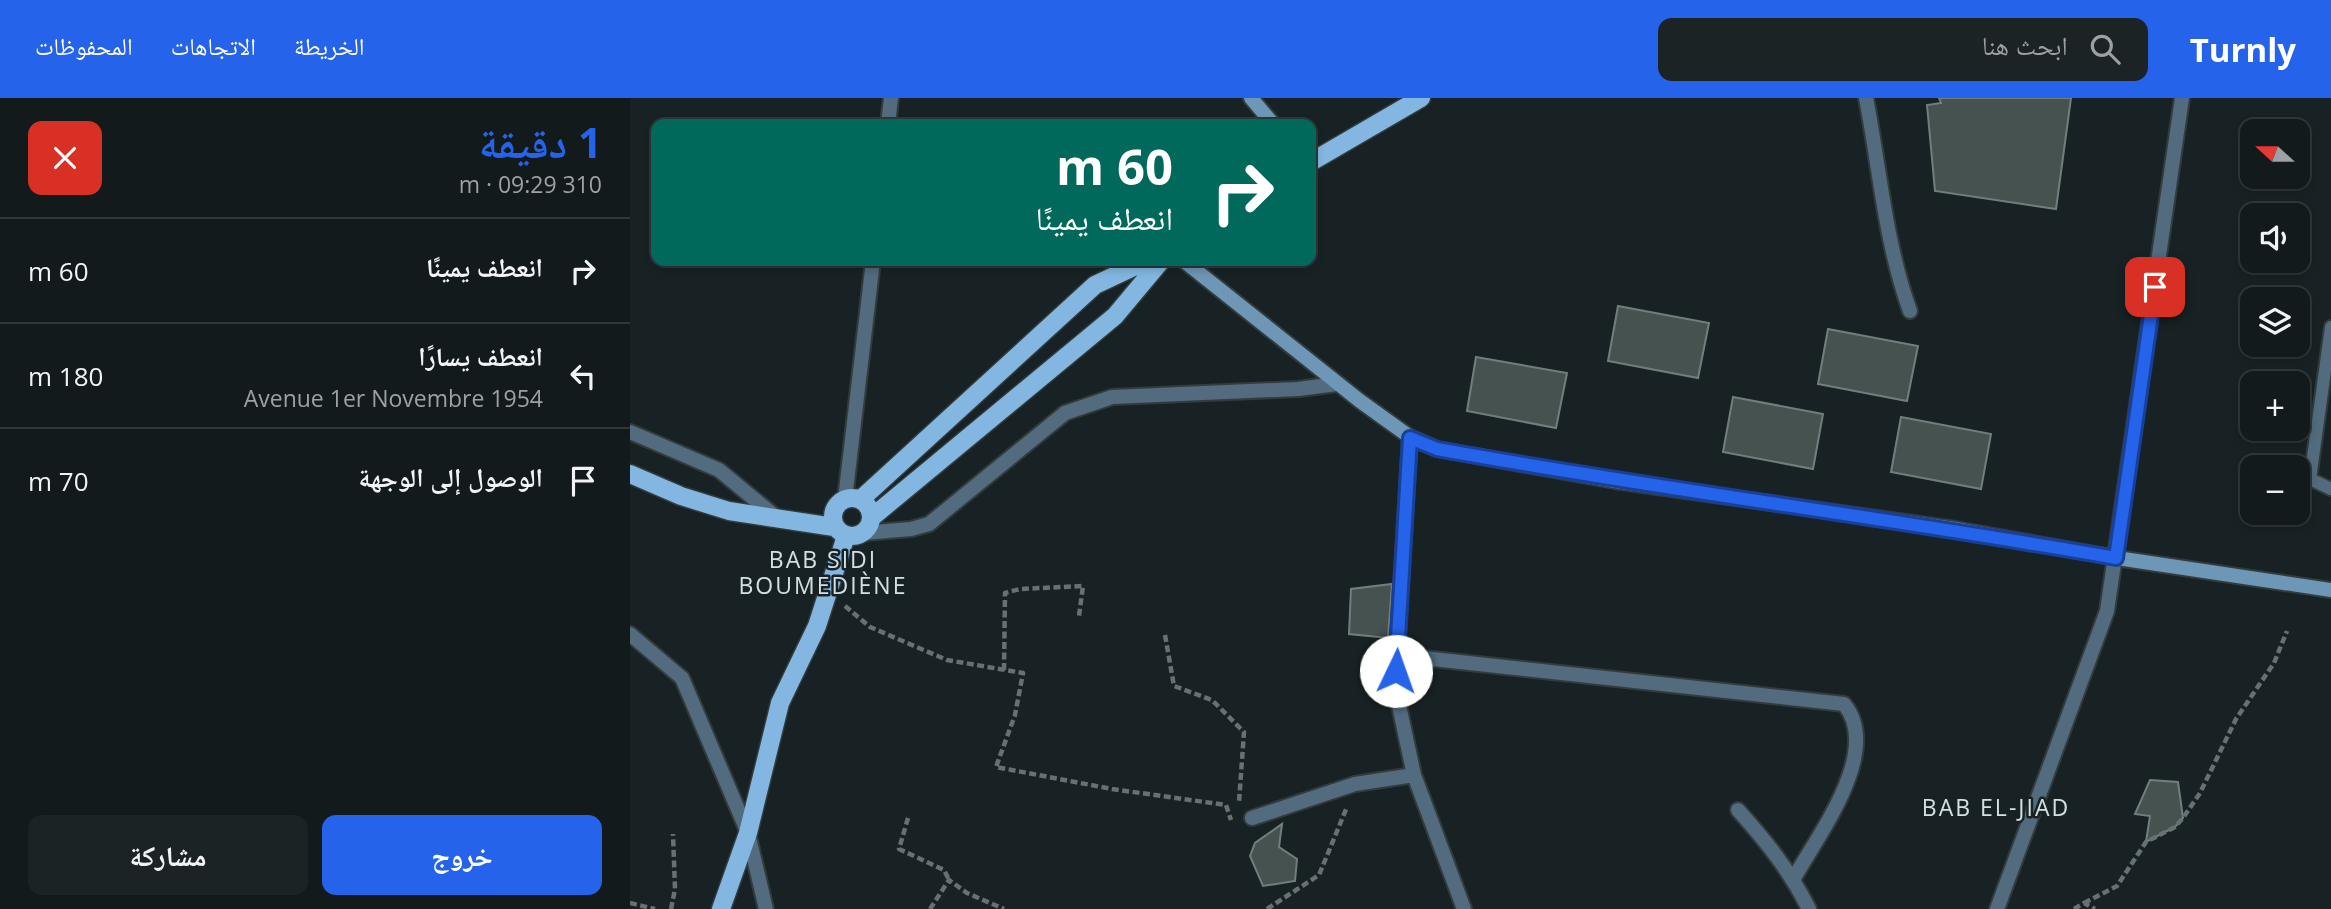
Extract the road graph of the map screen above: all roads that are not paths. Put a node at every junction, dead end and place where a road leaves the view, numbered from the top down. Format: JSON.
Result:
{"nodes":[{"id":1,"x":891,"y":98,"type":"edge"},
{"id":2,"x":1251,"y":98,"type":"edge"},
{"id":3,"x":1422,"y":98,"type":"edge"},
{"id":4,"x":1866,"y":98,"type":"edge"},
{"id":5,"x":2182,"y":98,"type":"edge"},
{"id":6,"x":889,"y":119,"type":"edge"},
{"id":7,"x":1269,"y":119,"type":"edge"},
{"id":8,"x":1316,"y":159,"type":"edge"},
{"id":9,"x":873,"y":266,"type":"edge"},
{"id":10,"x":1135,"y":266,"type":"edge"},
{"id":11,"x":1157,"y":266,"type":"edge"},
{"id":12,"x":1190,"y":266,"type":"edge"},
{"id":13,"x":1910,"y":311,"type":"dead end"},
{"id":14,"x":2331,"y":327,"type":"edge"},
{"id":15,"x":2331,"y":333,"type":"edge"},
{"id":16,"x":1337,"y":384,"type":"junction"},
{"id":17,"x":630,"y":432,"type":"edge"},
{"id":18,"x":1410,"y":438,"type":"junction"},
{"id":19,"x":630,"y":474,"type":"edge"},
{"id":20,"x":2331,"y":489,"type":"edge"},
{"id":21,"x":853,"y":499,"type":"junction"},
{"id":22,"x":776,"y":517,"type":"junction"},
{"id":23,"x":868,"y":525,"type":"junction"},
{"id":24,"x":840,"y":531,"type":"junction"},
{"id":25,"x":2116,"y":558,"type":"junction"},
{"id":26,"x":2331,"y":590,"type":"edge"},
{"id":27,"x":630,"y":634,"type":"edge"},
{"id":28,"x":1396,"y":655,"type":"junction"},
{"id":29,"x":1414,"y":775,"type":"junction"},
{"id":30,"x":1738,"y":810,"type":"dead end"},
{"id":31,"x":1245,"y":819,"type":"road end"},
{"id":32,"x":748,"y":833,"type":"junction"},
{"id":33,"x":1794,"y":878,"type":"junction"},
{"id":34,"x":721,"y":909,"type":"edge"},
{"id":35,"x":766,"y":909,"type":"edge"},
{"id":36,"x":1464,"y":909,"type":"edge"},
{"id":37,"x":1809,"y":909,"type":"edge"},
{"id":38,"x":1997,"y":909,"type":"edge"}],
"edges":[{"from":1,"to":6,"type":"street"},
{"from":2,"to":7,"type":"main road"},
{"from":3,"to":8,"type":"main road"},
{"from":4,"to":13,"type":"street"},
{"from":5,"to":25,"type":"street"},
{"from":9,"to":21,"type":"street"},
{"from":10,"to":21,"type":"main road"},
{"from":11,"to":23,"type":"main road"},
{"from":12,"to":16,"type":"main road"},
{"from":14,"to":15,"type":"lane"},
{"from":15,"to":20,"type":"lane"},
{"from":16,"to":18,"type":"main road"},
{"from":16,"to":23,"type":"street"},
{"from":17,"to":22,"type":"street"},
{"from":18,"to":25,"type":"main road"},
{"from":18,"to":28,"type":"street"},
{"from":19,"to":22,"type":"main road"},
{"from":21,"to":23,"type":"main road"},
{"from":21,"to":24,"type":"main road"},
{"from":22,"to":24,"type":"main road"},
{"from":23,"to":24,"type":"main road"},
{"from":24,"to":32,"type":"main road"},
{"from":25,"to":26,"type":"main road"},
{"from":25,"to":38,"type":"street"},
{"from":27,"to":32,"type":"street"},
{"from":28,"to":29,"type":"street"},
{"from":28,"to":33,"type":"street"},
{"from":29,"to":31,"type":"street"},
{"from":29,"to":36,"type":"street"},
{"from":30,"to":33,"type":"street"},
{"from":32,"to":34,"type":"main road"},
{"from":32,"to":35,"type":"street"},
{"from":33,"to":37,"type":"street"}]}
